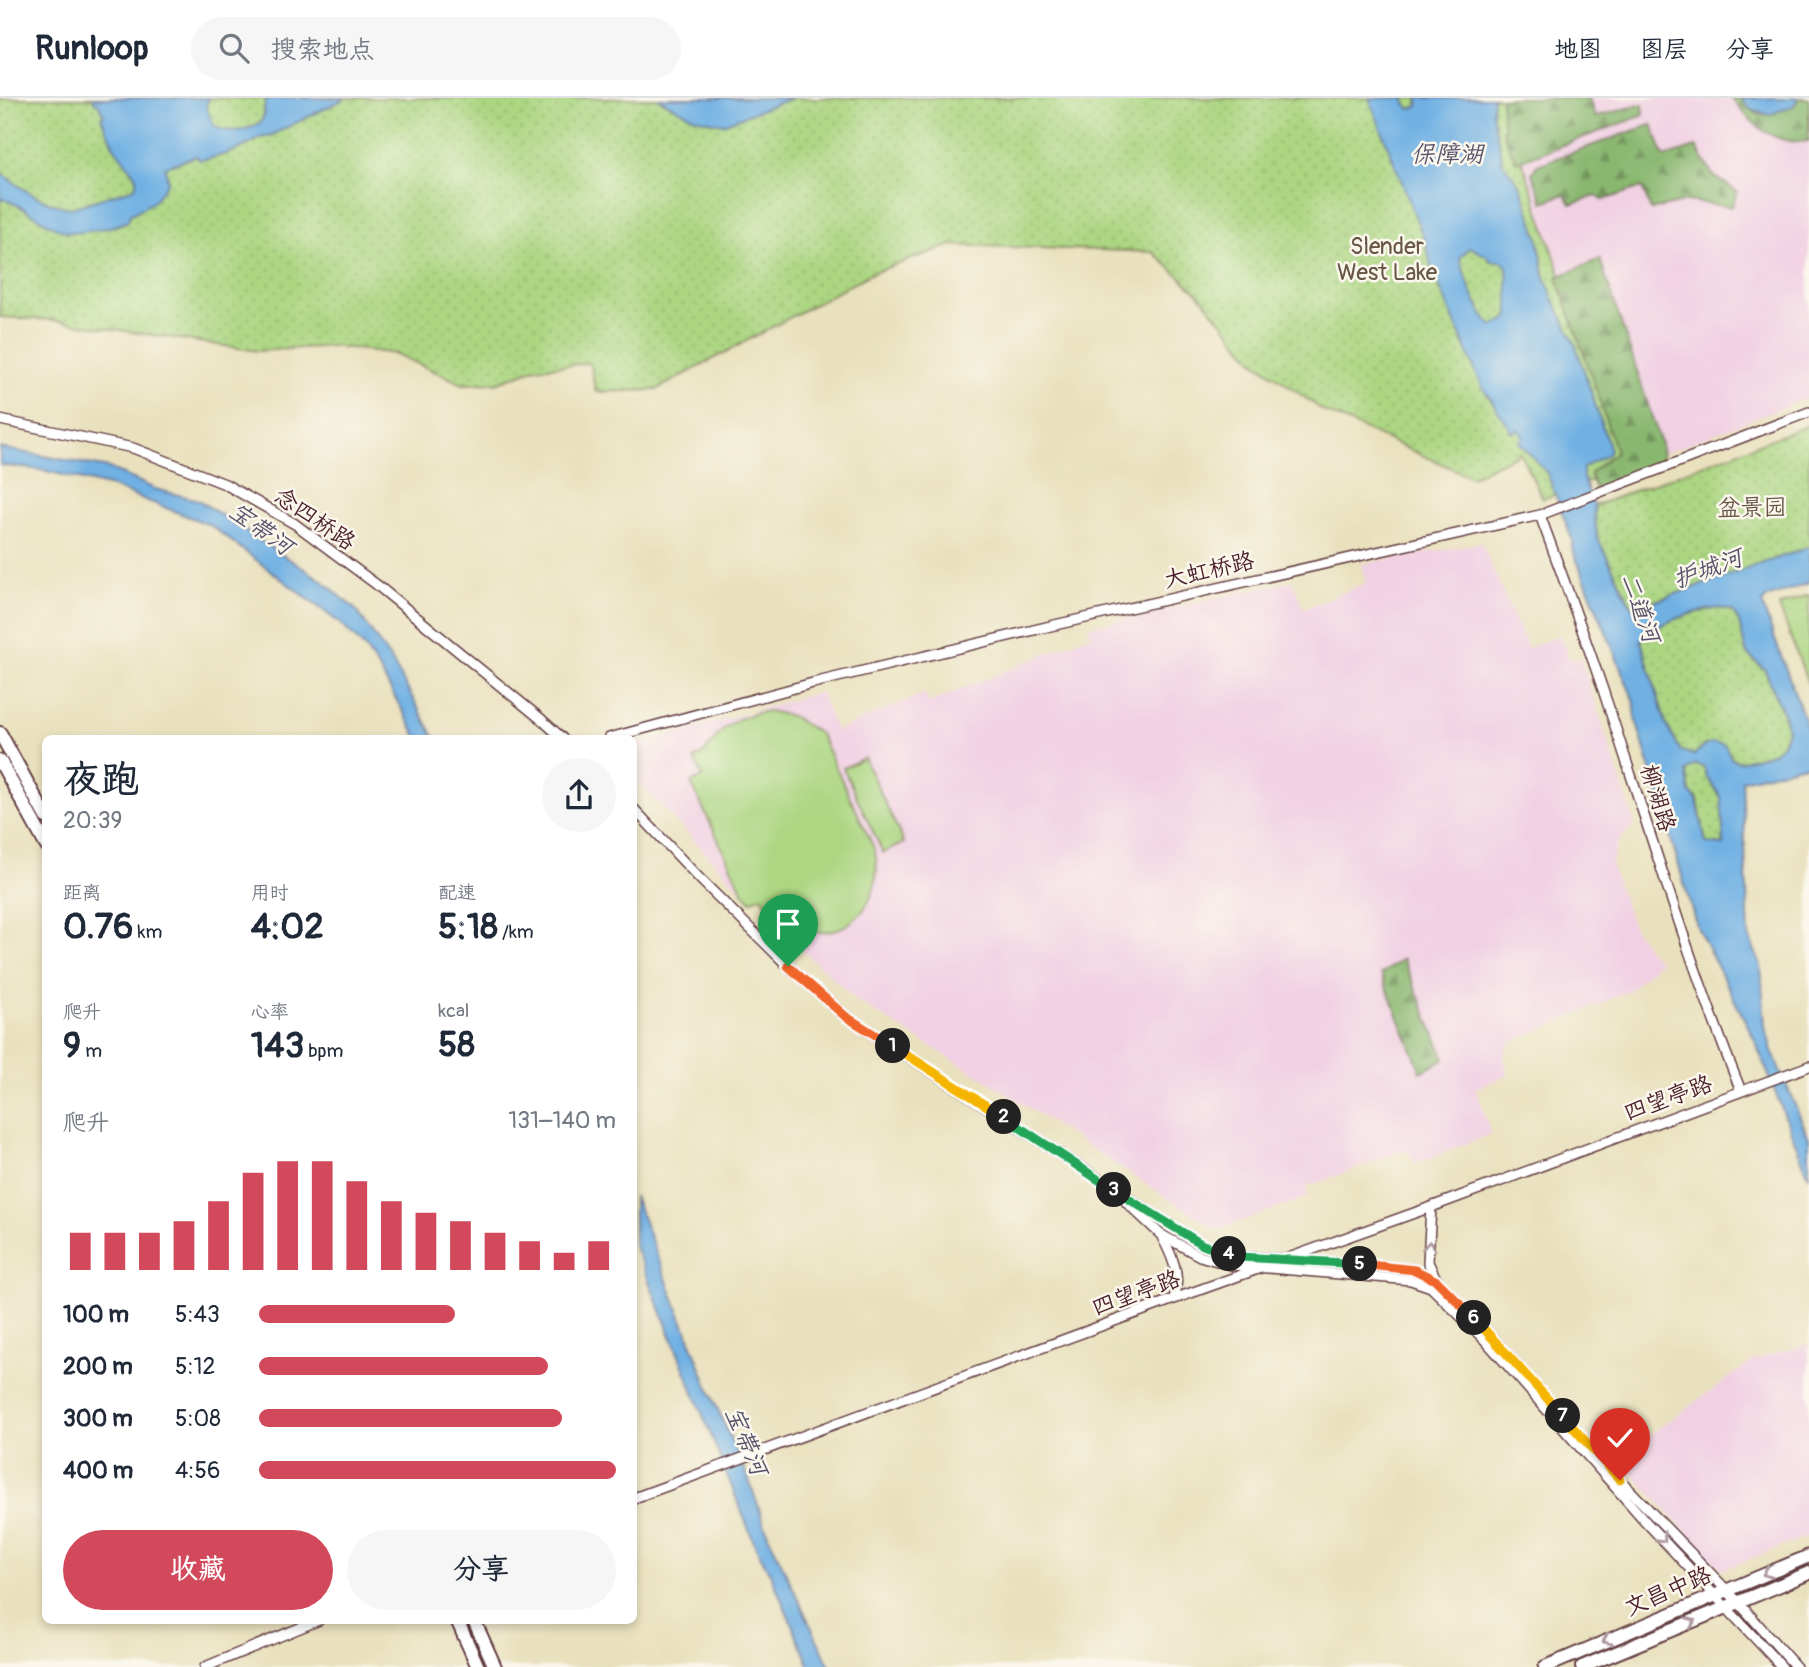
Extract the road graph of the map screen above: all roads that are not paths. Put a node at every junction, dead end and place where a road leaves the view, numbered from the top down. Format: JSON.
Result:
{"nodes":[{"id":1,"x":1809,"y":412,"type":"edge"},
{"id":2,"x":0,"y":420,"type":"edge"},
{"id":3,"x":1540,"y":515,"type":"junction"},
{"id":4,"x":0,"y":733,"type":"edge"},
{"id":5,"x":559,"y":735,"type":"edge"},
{"id":6,"x":620,"y":735,"type":"edge"},
{"id":7,"x":0,"y":761,"type":"edge"},
{"id":8,"x":42,"y":810,"type":"edge"},
{"id":9,"x":637,"y":812,"type":"edge"},
{"id":10,"x":42,"y":838,"type":"edge"},
{"id":11,"x":1809,"y":1066,"type":"edge"},
{"id":12,"x":1741,"y":1091,"type":"junction"},
{"id":13,"x":1107,"y":1185,"type":"junction"},
{"id":14,"x":1431,"y":1208,"type":"junction"},
{"id":15,"x":1160,"y":1234,"type":"junction"},
{"id":16,"x":1290,"y":1259,"type":"junction"},
{"id":17,"x":1265,"y":1267,"type":"junction"},
{"id":18,"x":1437,"y":1281,"type":"junction"},
{"id":19,"x":1174,"y":1299,"type":"junction"},
{"id":20,"x":637,"y":1497,"type":"edge"},
{"id":21,"x":1809,"y":1556,"type":"edge"},
{"id":22,"x":1809,"y":1573,"type":"edge"},
{"id":23,"x":1720,"y":1592,"type":"junction"},
{"id":24,"x":1732,"y":1605,"type":"junction"},
{"id":25,"x":309,"y":1624,"type":"edge"},
{"id":26,"x":459,"y":1624,"type":"edge"},
{"id":27,"x":476,"y":1624,"type":"edge"},
{"id":28,"x":205,"y":1667,"type":"edge"},
{"id":29,"x":478,"y":1667,"type":"edge"},
{"id":30,"x":495,"y":1667,"type":"edge"},
{"id":31,"x":1545,"y":1667,"type":"edge"},
{"id":32,"x":1582,"y":1667,"type":"edge"},
{"id":33,"x":1782,"y":1667,"type":"edge"},
{"id":34,"x":1796,"y":1667,"type":"edge"}],
"edges":[{"from":1,"to":3,"type":"street","name":"大虹桥路"},
{"from":2,"to":5,"type":"street","name":"念四桥路"},
{"from":3,"to":6,"type":"street","name":"大虹桥路"},
{"from":3,"to":12,"type":"street","name":"柳湖路"},
{"from":4,"to":8,"type":"main road"},
{"from":7,"to":10,"type":"main road"},
{"from":9,"to":13,"type":"street"},
{"from":11,"to":12,"type":"street","name":"四望亭路"},
{"from":12,"to":14,"type":"street","name":"四望亭路"},
{"from":13,"to":15,"type":"street"},
{"from":13,"to":16,"type":"street"},
{"from":14,"to":16,"type":"street","name":"四望亭路"},
{"from":18,"to":14,"type":"street","one_way":true},
{"from":15,"to":17,"type":"street"},
{"from":15,"to":19,"type":"street"},
{"from":16,"to":17,"type":"street","name":"四望亭路"},
{"from":16,"to":18,"type":"street"},
{"from":17,"to":19,"type":"street","name":"四望亭路"},
{"from":17,"to":23,"type":"street","one_way":true},
{"from":18,"to":23,"type":"street"},
{"from":19,"to":20,"type":"street","name":"四望亭路"},
{"from":21,"to":23,"type":"main road","name":"文昌中路","one_way":true},
{"from":22,"to":24,"type":"main road","name":"文昌中路"},
{"from":23,"to":24,"type":"street"},
{"from":23,"to":31,"type":"main road","name":"文昌中路","one_way":true},
{"from":32,"to":24,"type":"main road","name":"文昌中路","one_way":true},
{"from":24,"to":33,"type":"street"},
{"from":24,"to":34,"type":"street"},
{"from":25,"to":28,"type":"street"},
{"from":26,"to":29,"type":"main road"},
{"from":27,"to":30,"type":"main road"}]}
